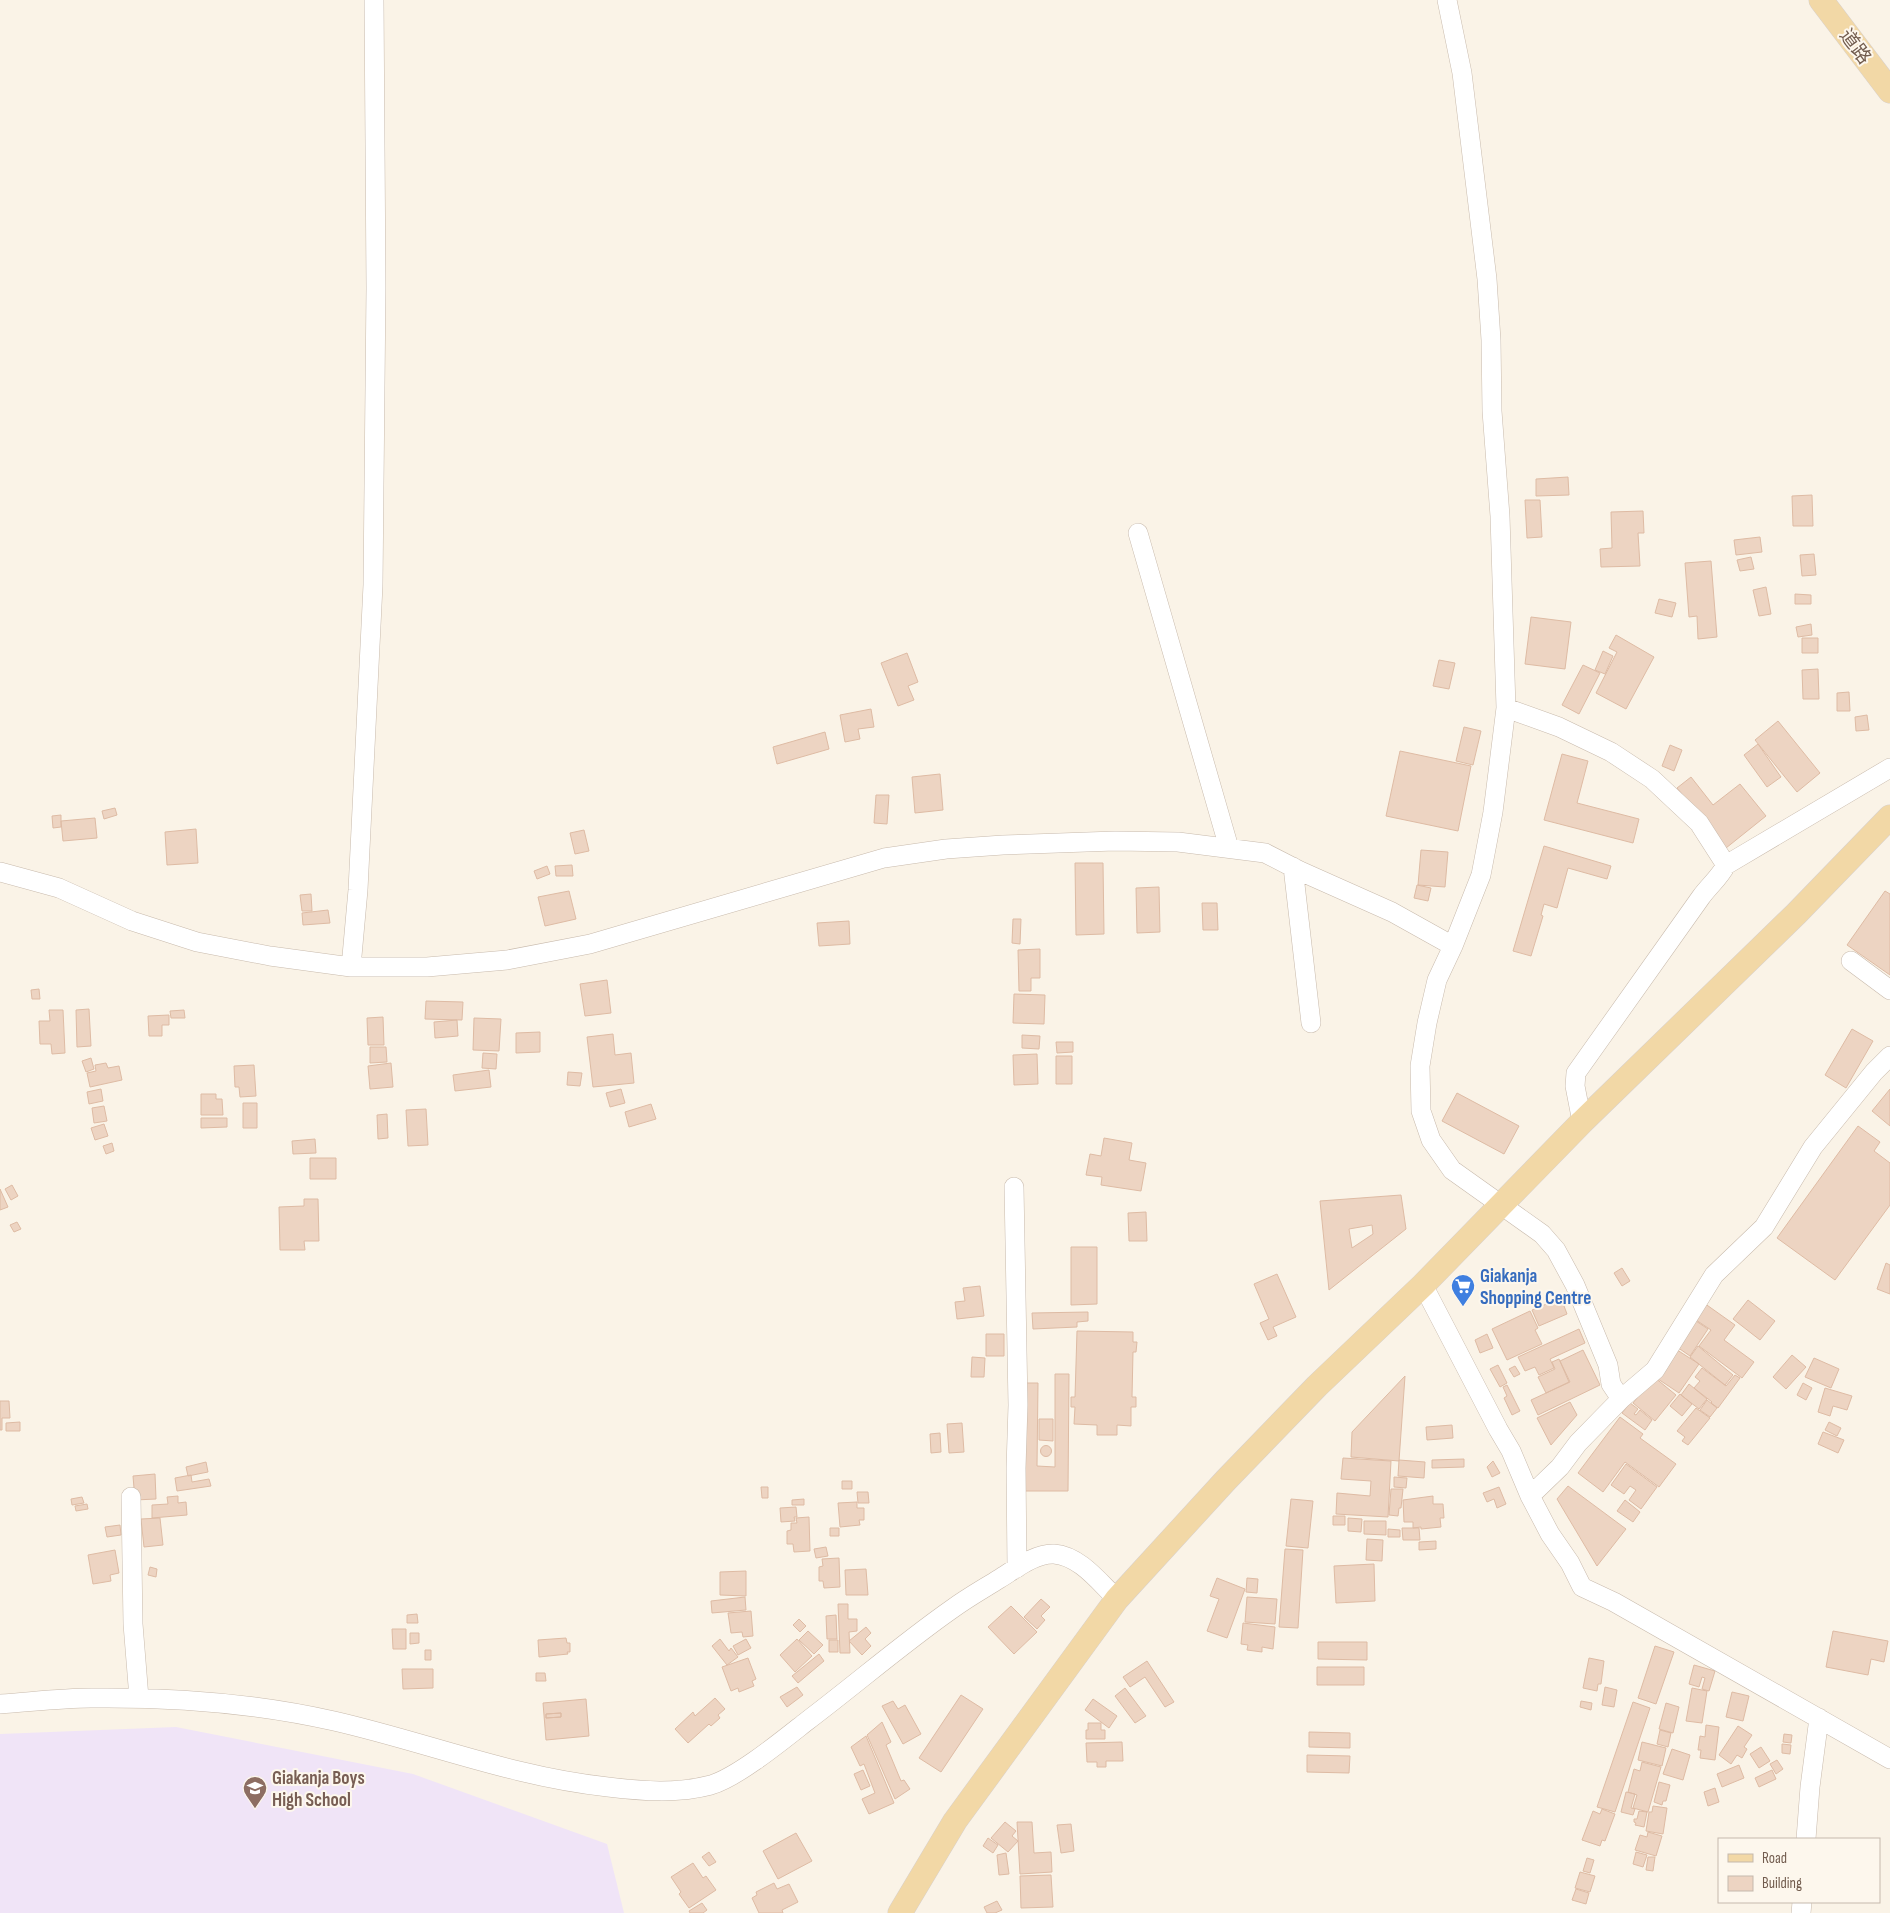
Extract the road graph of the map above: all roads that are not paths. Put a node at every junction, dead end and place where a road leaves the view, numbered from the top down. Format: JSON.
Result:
{"nodes":[{"id":1,"x":374,"y":0,"type":"edge"},
{"id":2,"x":1447,"y":0,"type":"edge"},
{"id":3,"x":1821,"y":0,"type":"edge"},
{"id":4,"x":1890,"y":91,"type":"edge"},
{"id":5,"x":1138,"y":533,"type":"dead end"},
{"id":6,"x":1506,"y":708,"type":"junction"},
{"id":7,"x":1890,"y":768,"type":"edge"},
{"id":8,"x":1890,"y":817,"type":"edge"},
{"id":9,"x":1229,"y":848,"type":"junction"},
{"id":10,"x":1726,"y":865,"type":"junction"},
{"id":11,"x":1292,"y":867,"type":"junction"},
{"id":12,"x":0,"y":872,"type":"edge"},
{"id":13,"x":1453,"y":946,"type":"junction"},
{"id":14,"x":1851,"y":961,"type":"dead end"},
{"id":15,"x":351,"y":967,"type":"junction"},
{"id":16,"x":1890,"y":990,"type":"edge"},
{"id":17,"x":1311,"y":1023,"type":"dead end"},
{"id":18,"x":1890,"y":1056,"type":"edge"},
{"id":19,"x":1582,"y":1122,"type":"junction"},
{"id":20,"x":1014,"y":1187,"type":"dead end"},
{"id":21,"x":1500,"y":1204,"type":"junction"},
{"id":22,"x":1423,"y":1285,"type":"junction"},
{"id":23,"x":1621,"y":1399,"type":"junction"},
{"id":24,"x":1530,"y":1496,"type":"junction"},
{"id":25,"x":131,"y":1497,"type":"dead end"},
{"id":26,"x":1017,"y":1568,"type":"junction"},
{"id":27,"x":1117,"y":1599,"type":"junction"},
{"id":28,"x":140,"y":1698,"type":"junction"},
{"id":29,"x":0,"y":1704,"type":"edge"},
{"id":30,"x":1819,"y":1718,"type":"junction"},
{"id":31,"x":1890,"y":1759,"type":"edge"},
{"id":32,"x":1806,"y":1838,"type":"edge"},
{"id":33,"x":900,"y":1913,"type":"edge"}],
"edges":[{"from":1,"to":15,"type":"street"},
{"from":2,"to":6,"type":"street"},
{"from":3,"to":4,"type":"main road","name":"道路"},
{"from":5,"to":9,"type":"street"},
{"from":6,"to":10,"type":"street"},
{"from":6,"to":13,"type":"street"},
{"from":7,"to":10,"type":"street"},
{"from":8,"to":19,"type":"main road"},
{"from":9,"to":11,"type":"street"},
{"from":9,"to":15,"type":"street"},
{"from":10,"to":19,"type":"street"},
{"from":11,"to":13,"type":"street"},
{"from":11,"to":17,"type":"street"},
{"from":12,"to":15,"type":"street"},
{"from":13,"to":21,"type":"street"},
{"from":14,"to":16,"type":"street"},
{"from":18,"to":23,"type":"street"},
{"from":19,"to":21,"type":"main road"},
{"from":20,"to":26,"type":"street"},
{"from":21,"to":22,"type":"main road"},
{"from":21,"to":23,"type":"street"},
{"from":22,"to":24,"type":"street"},
{"from":22,"to":27,"type":"main road"},
{"from":23,"to":24,"type":"street"},
{"from":24,"to":30,"type":"street"},
{"from":25,"to":28,"type":"street"},
{"from":26,"to":27,"type":"street"},
{"from":26,"to":28,"type":"street"},
{"from":27,"to":33,"type":"main road"},
{"from":28,"to":29,"type":"street"},
{"from":30,"to":31,"type":"street"},
{"from":30,"to":32,"type":"street"}]}
